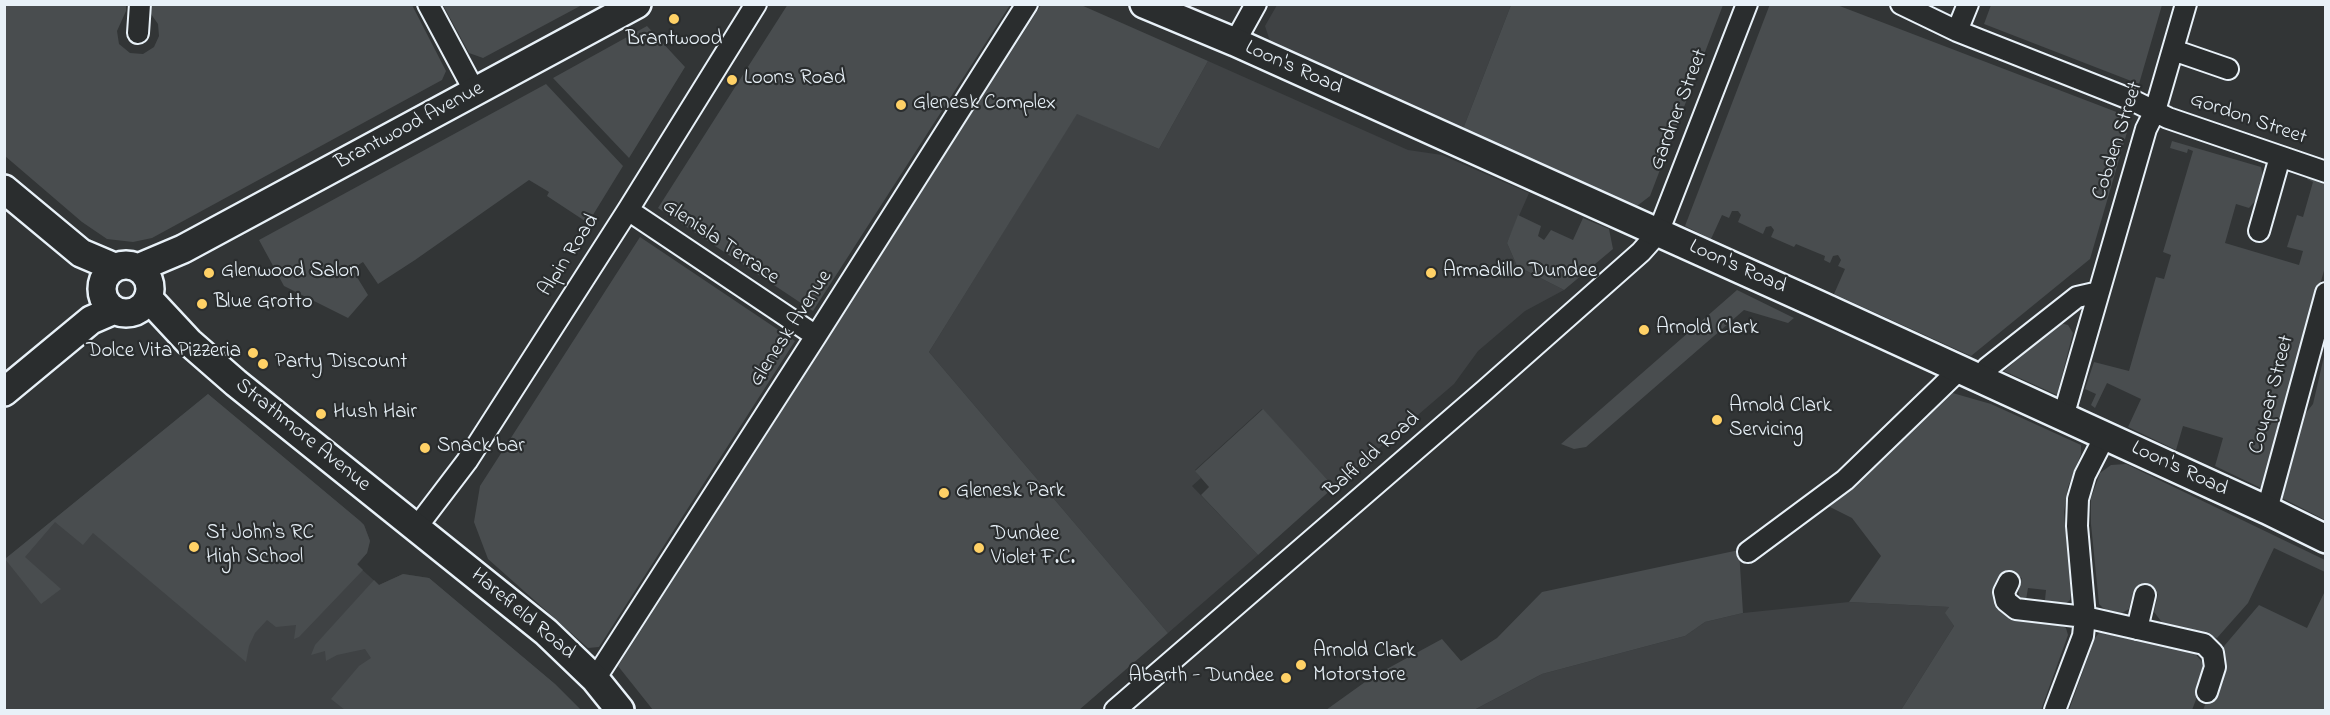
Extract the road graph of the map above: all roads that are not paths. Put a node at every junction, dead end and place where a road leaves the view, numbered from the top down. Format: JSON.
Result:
{"nodes":[{"id":1,"x":140,"y":4,"type":"edge"},
{"id":2,"x":428,"y":4,"type":"edge"},
{"id":3,"x":637,"y":4,"type":"edge"},
{"id":4,"x":756,"y":4,"type":"edge"},
{"id":5,"x":1027,"y":4,"type":"edge"},
{"id":6,"x":1144,"y":4,"type":"edge"},
{"id":7,"x":1256,"y":4,"type":"edge"},
{"id":8,"x":1747,"y":4,"type":"edge"},
{"id":9,"x":1901,"y":4,"type":"edge"},
{"id":10,"x":1968,"y":4,"type":"edge"},
{"id":11,"x":2186,"y":4,"type":"edge"},
{"id":12,"x":1957,"y":31,"type":"junction"},
{"id":13,"x":138,"y":33,"type":"dead end"},
{"id":14,"x":1235,"y":42,"type":"junction"},
{"id":15,"x":2173,"y":50,"type":"junction"},
{"id":16,"x":2228,"y":69,"type":"dead end"},
{"id":17,"x":475,"y":92,"type":"junction"},
{"id":18,"x":2155,"y":111,"type":"junction"},
{"id":19,"x":2280,"y":157,"type":"junction"},
{"id":20,"x":2325,"y":172,"type":"edge"},
{"id":21,"x":4,"y":189,"type":"edge"},
{"id":22,"x":628,"y":210,"type":"junction"},
{"id":23,"x":2259,"y":231,"type":"dead end"},
{"id":24,"x":1658,"y":233,"type":"junction"},
{"id":25,"x":2099,"y":292,"type":"junction"},
{"id":26,"x":2325,"y":293,"type":"edge"},
{"id":27,"x":121,"y":294,"type":"junction"},
{"id":28,"x":816,"y":336,"type":"junction"},
{"id":29,"x":1971,"y":374,"type":"junction"},
{"id":30,"x":4,"y":392,"type":"edge"},
{"id":31,"x":2063,"y":417,"type":"junction"},
{"id":32,"x":2105,"y":436,"type":"junction"},
{"id":33,"x":2267,"y":510,"type":"junction"},
{"id":34,"x":416,"y":528,"type":"junction"},
{"id":35,"x":2325,"y":539,"type":"edge"},
{"id":36,"x":1748,"y":552,"type":"dead end"},
{"id":37,"x":2009,"y":582,"type":"dead end"},
{"id":38,"x":2145,"y":595,"type":"dead end"},
{"id":39,"x":2085,"y":617,"type":"junction"},
{"id":40,"x":2137,"y":629,"type":"junction"},
{"id":41,"x":594,"y":679,"type":"junction"},
{"id":42,"x":2207,"y":692,"type":"dead end"},
{"id":43,"x":620,"y":711,"type":"edge"},
{"id":44,"x":1115,"y":711,"type":"edge"},
{"id":45,"x":2055,"y":711,"type":"edge"}],
"edges":[{"from":1,"to":13,"type":"street"},
{"from":2,"to":17,"type":"street"},
{"from":3,"to":17,"type":"street","name":"Brantwood Avenue"},
{"from":4,"to":22,"type":"street","name":"Alpin Road"},
{"from":5,"to":28,"type":"street","name":"Glenesk Avenue"},
{"from":6,"to":14,"type":"street","name":"Loon's Road"},
{"from":7,"to":14,"type":"street"},
{"from":8,"to":24,"type":"street","name":"Gardner Street"},
{"from":9,"to":12,"type":"street","name":"Gordon Street"},
{"from":10,"to":12,"type":"street"},
{"from":11,"to":15,"type":"street","name":"Cobden Street"},
{"from":12,"to":18,"type":"street","name":"Gordon Street"},
{"from":14,"to":24,"type":"street","name":"Loon's Road"},
{"from":15,"to":16,"type":"street"},
{"from":15,"to":18,"type":"street","name":"Cobden Street"},
{"from":17,"to":27,"type":"street","name":"Brantwood Avenue"},
{"from":18,"to":19,"type":"street","name":"Gordon Street"},
{"from":18,"to":25,"type":"street","name":"Cobden Street"},
{"from":19,"to":20,"type":"street","name":"Gordon Street"},
{"from":19,"to":23,"type":"street"},
{"from":21,"to":27,"type":"street","name":"Strathmore Avenue"},
{"from":22,"to":28,"type":"street","name":"Glenisla Terrace"},
{"from":22,"to":34,"type":"street","name":"Alpin Road"},
{"from":24,"to":29,"type":"street","name":"Loon's Road"},
{"from":24,"to":44,"type":"street","name":"Balfield Road"},
{"from":25,"to":29,"type":"street"},
{"from":25,"to":31,"type":"street","name":"Cobden Street"},
{"from":26,"to":33,"type":"street","name":"Coupar Street"},
{"from":27,"to":30,"type":"street","name":"Brantwood Avenue"},
{"from":27,"to":34,"type":"street","name":"Strathmore Avenue"},
{"from":28,"to":41,"type":"street","name":"Glenesk Avenue"},
{"from":29,"to":31,"type":"street","name":"Loon's Road"},
{"from":29,"to":36,"type":"street"},
{"from":31,"to":32,"type":"street","name":"Loon's Road"},
{"from":32,"to":33,"type":"street","name":"Loon's Road"},
{"from":32,"to":39,"type":"street"},
{"from":33,"to":35,"type":"street","name":"Loon's Road"},
{"from":34,"to":41,"type":"street","name":"Harefield Road"},
{"from":37,"to":39,"type":"street"},
{"from":38,"to":40,"type":"street"},
{"from":39,"to":40,"type":"street"},
{"from":39,"to":45,"type":"street"},
{"from":40,"to":42,"type":"street"},
{"from":41,"to":43,"type":"street","name":"Harefield Road"}]}
